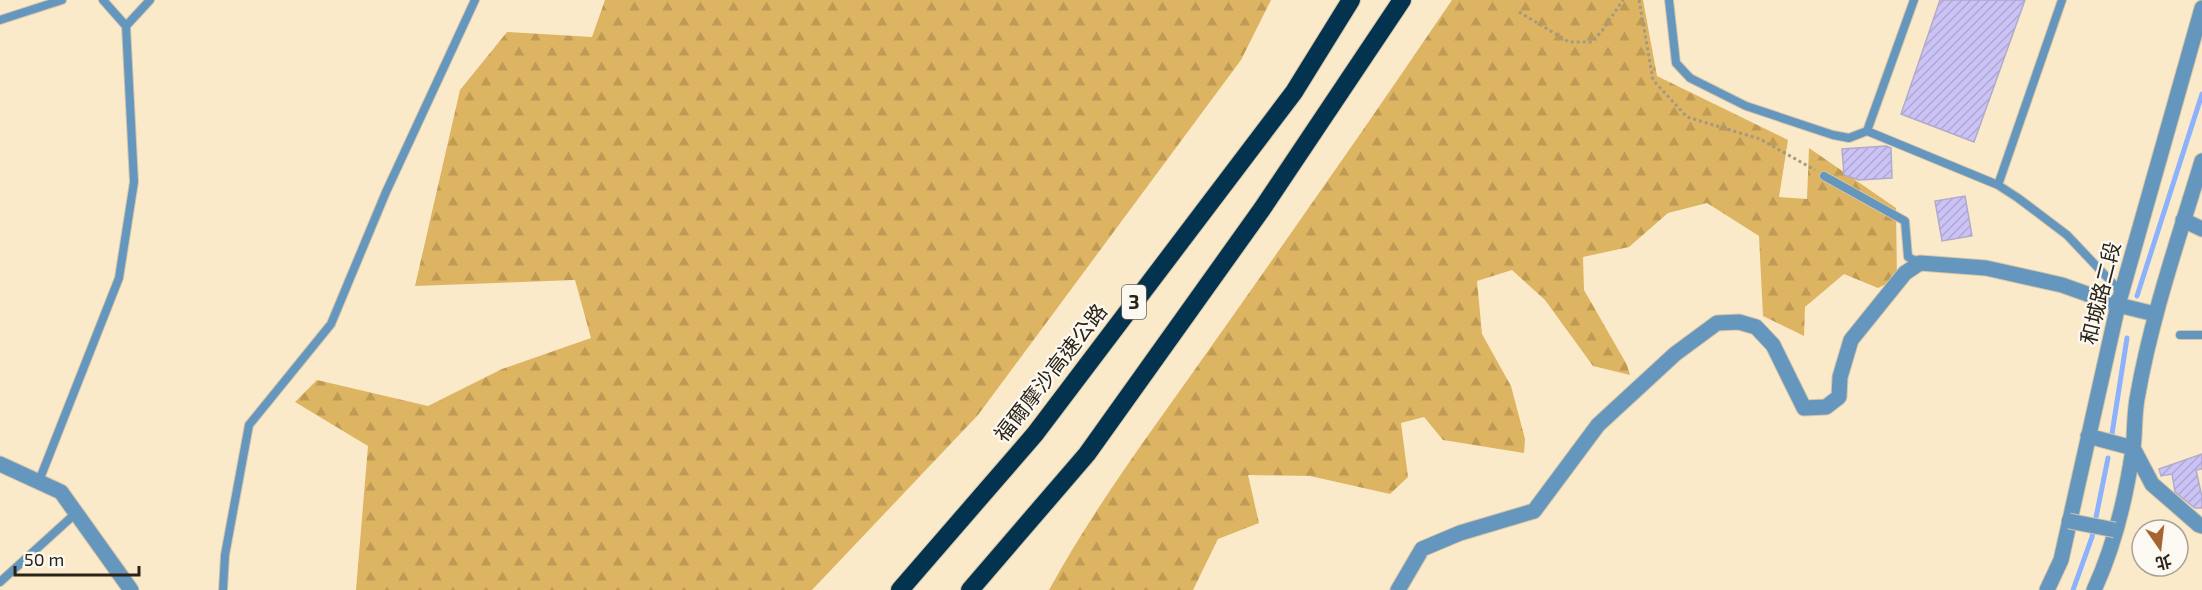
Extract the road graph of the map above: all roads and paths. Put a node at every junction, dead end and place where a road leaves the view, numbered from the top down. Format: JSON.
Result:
{"nodes":[{"id":1,"x":62,"y":0,"type":"edge"},
{"id":2,"x":103,"y":0,"type":"edge"},
{"id":3,"x":150,"y":0,"type":"edge"},
{"id":4,"x":475,"y":0,"type":"edge"},
{"id":5,"x":1351,"y":0,"type":"edge"},
{"id":6,"x":1402,"y":0,"type":"edge"},
{"id":7,"x":1623,"y":0,"type":"edge"},
{"id":8,"x":1639,"y":0,"type":"edge"},
{"id":9,"x":1669,"y":0,"type":"edge"},
{"id":10,"x":1914,"y":0,"type":"edge"},
{"id":11,"x":2061,"y":0,"type":"edge"},
{"id":12,"x":2202,"y":8,"type":"edge"},
{"id":13,"x":1519,"y":12,"type":"dead end"},
{"id":14,"x":0,"y":20,"type":"edge"},
{"id":15,"x":126,"y":26,"type":"junction"},
{"id":16,"x":1867,"y":131,"type":"junction"},
{"id":17,"x":2202,"y":162,"type":"edge"},
{"id":18,"x":1824,"y":176,"type":"joint"},
{"id":19,"x":1998,"y":185,"type":"junction"},
{"id":20,"x":2196,"y":203,"type":"edge"},
{"id":21,"x":2184,"y":220,"type":"junction"},
{"id":22,"x":2202,"y":229,"type":"edge"},
{"id":23,"x":1920,"y":263,"type":"junction"},
{"id":24,"x":2120,"y":298,"type":"junction"},
{"id":25,"x":2155,"y":314,"type":"junction"},
{"id":26,"x":2180,"y":335,"type":"dead end"},
{"id":27,"x":2202,"y":335,"type":"edge"},
{"id":28,"x":2088,"y":436,"type":"junction"},
{"id":29,"x":2133,"y":448,"type":"junction"},
{"id":30,"x":0,"y":464,"type":"edge"},
{"id":31,"x":39,"y":481,"type":"junction"},
{"id":32,"x":76,"y":513,"type":"junction"},
{"id":33,"x":2069,"y":521,"type":"junction"},
{"id":34,"x":2202,"y":526,"type":"edge"},
{"id":35,"x":2115,"y":530,"type":"junction"},
{"id":36,"x":0,"y":582,"type":"edge"},
{"id":37,"x":131,"y":590,"type":"edge"},
{"id":38,"x":223,"y":590,"type":"edge"},
{"id":39,"x":900,"y":590,"type":"edge"},
{"id":40,"x":970,"y":590,"type":"edge"},
{"id":41,"x":1398,"y":590,"type":"edge"},
{"id":42,"x":2047,"y":590,"type":"edge"},
{"id":43,"x":2094,"y":590,"type":"edge"}],
"edges":[{"from":1,"to":14,"type":"lane"},
{"from":2,"to":15,"type":"lane"},
{"from":3,"to":15,"type":"lane"},
{"from":4,"to":38,"type":"lane"},
{"from":5,"to":39,"type":"highway","name":"福爾摩沙高速公路","number":"3"},
{"from":6,"to":40,"type":"highway","number":"3"},
{"from":7,"to":13,"type":"path"},
{"from":8,"to":18,"type":"path"},
{"from":9,"to":16,"type":"lane"},
{"from":10,"to":16,"type":"lane"},
{"from":11,"to":19,"type":"lane"},
{"from":12,"to":24,"type":"street","name":"和城路二段"},
{"from":15,"to":31,"type":"lane"},
{"from":16,"to":19,"type":"lane"},
{"from":17,"to":20,"type":"street"},
{"from":18,"to":23,"type":"lane"},
{"from":19,"to":24,"type":"lane"},
{"from":20,"to":21,"type":"street"},
{"from":21,"to":22,"type":"street"},
{"from":21,"to":25,"type":"street"},
{"from":23,"to":24,"type":"street"},
{"from":23,"to":41,"type":"street"},
{"from":24,"to":25,"type":"street"},
{"from":24,"to":28,"type":"street","name":"和城路二段"},
{"from":25,"to":29,"type":"street"},
{"from":26,"to":27,"type":"lane"},
{"from":28,"to":29,"type":"street"},
{"from":28,"to":33,"type":"street","name":"和城路二段"},
{"from":29,"to":34,"type":"street"},
{"from":29,"to":35,"type":"street"},
{"from":30,"to":31,"type":"street"},
{"from":31,"to":32,"type":"street"},
{"from":32,"to":36,"type":"lane"},
{"from":32,"to":37,"type":"street"},
{"from":33,"to":35,"type":"street","bridge":true},
{"from":33,"to":42,"type":"street","name":"和城路二段"},
{"from":35,"to":43,"type":"street"}]}
